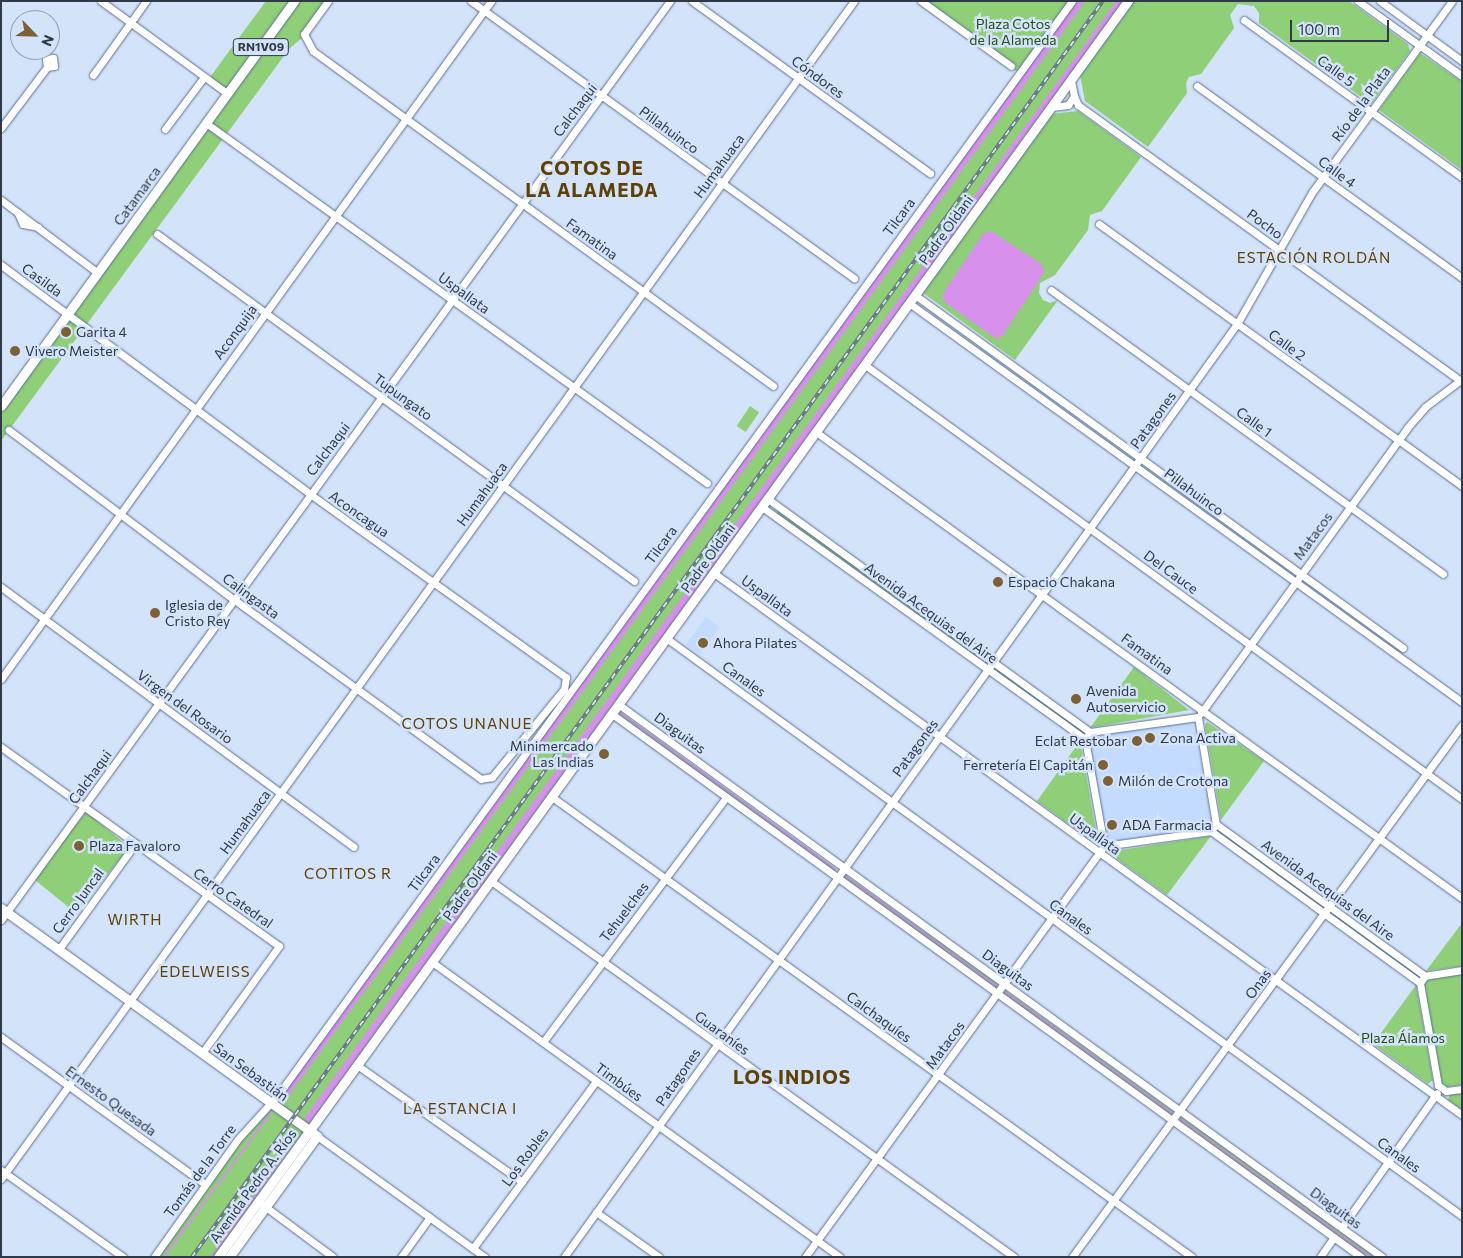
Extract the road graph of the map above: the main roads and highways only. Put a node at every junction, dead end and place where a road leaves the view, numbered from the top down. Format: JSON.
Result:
{"nodes":[{"id":1,"x":294,"y":1,"type":"edge"},
{"id":2,"x":1128,"y":1,"type":"edge"},
{"id":3,"x":1,"y":406,"type":"edge"},
{"id":4,"x":3,"y":913,"type":"edge"},
{"id":5,"x":313,"y":1133,"type":"junction"},
{"id":6,"x":261,"y":1205,"type":"junction"},
{"id":7,"x":218,"y":1257,"type":"edge"},
{"id":8,"x":229,"y":1257,"type":"edge"}],
"edges":[{"from":1,"to":3,"type":"main road","name":"Catamarca","number":"RN1V09"},
{"from":2,"to":5,"type":"main road","name":"Padre Oldani"},
{"from":4,"to":5,"type":"main road","name":"San Sebastián"},
{"from":5,"to":6,"type":"main road","name":"Avenida Pedro A. Ríos"},
{"from":6,"to":7,"type":"main road","name":"Avenida Pedro A. Ríos"},
{"from":6,"to":8,"type":"main road","name":"Avenida Pedro A. Ríos"}]}
